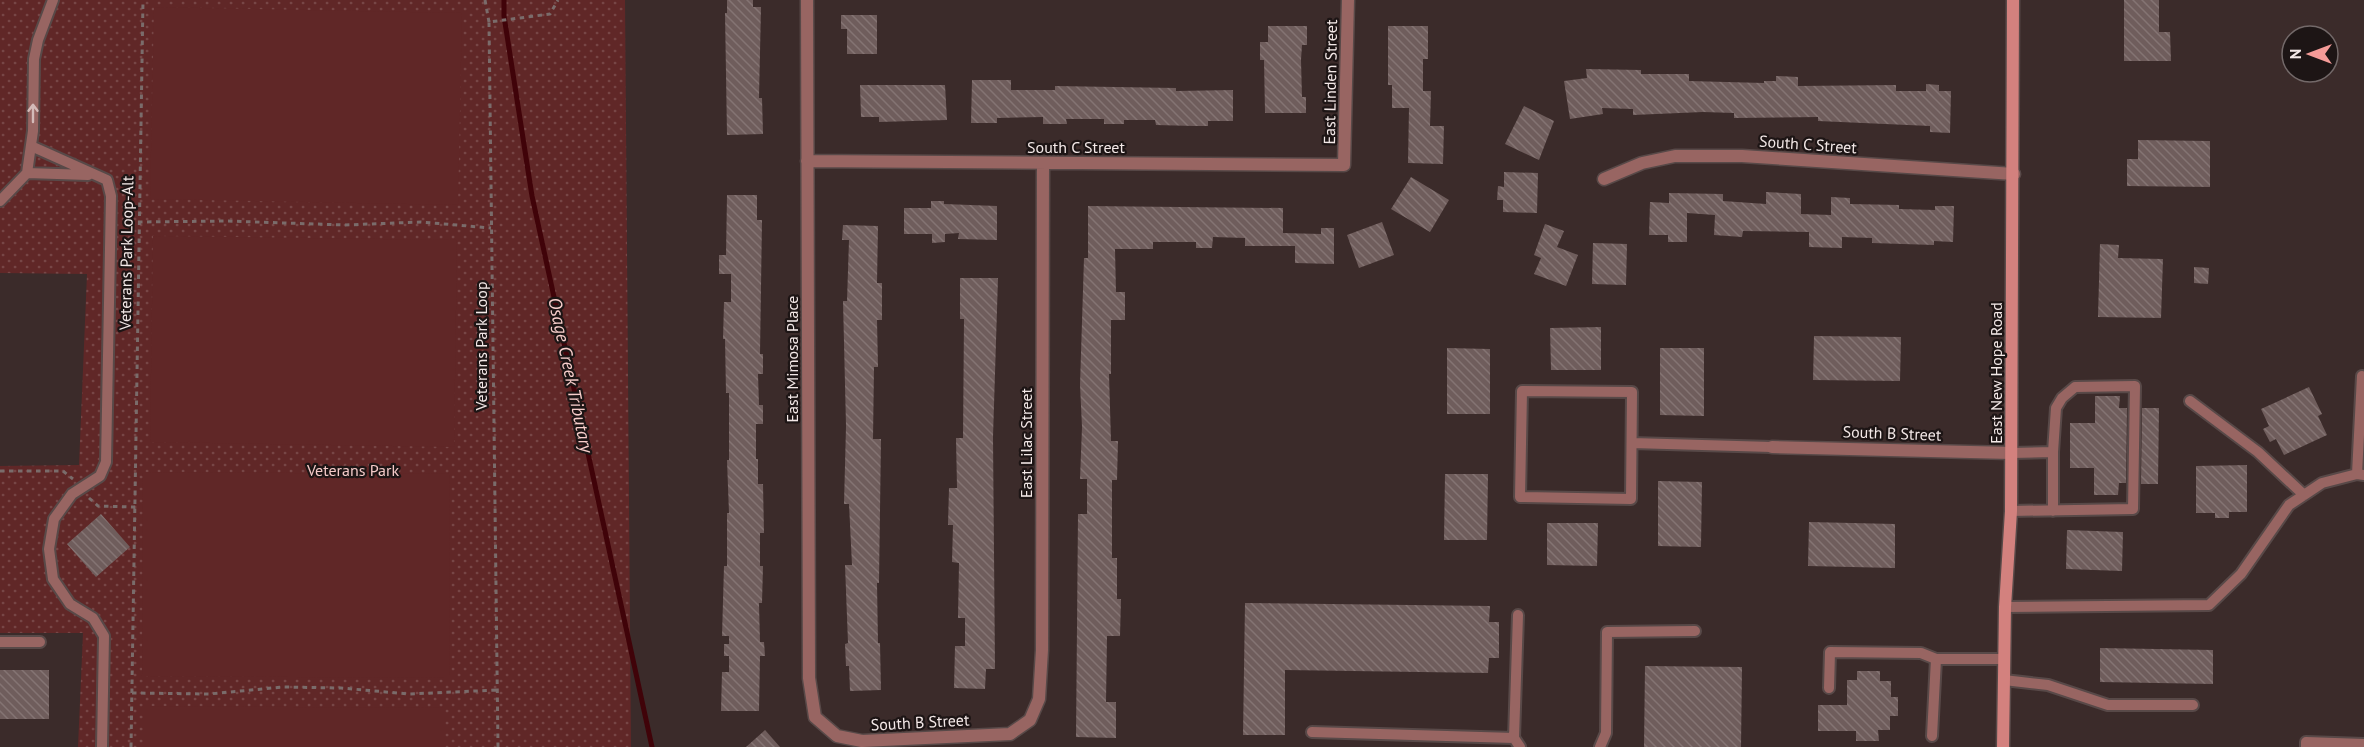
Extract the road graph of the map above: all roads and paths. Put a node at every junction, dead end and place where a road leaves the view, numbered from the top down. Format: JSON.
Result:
{"nodes":[{"id":1,"x":53,"y":0,"type":"edge"},
{"id":2,"x":143,"y":0,"type":"edge"},
{"id":3,"x":485,"y":0,"type":"edge"},
{"id":4,"x":558,"y":0,"type":"edge"},
{"id":5,"x":807,"y":0,"type":"edge"},
{"id":6,"x":1348,"y":0,"type":"edge"},
{"id":7,"x":2013,"y":0,"type":"edge"},
{"id":8,"x":489,"y":22,"type":"junction"},
{"id":9,"x":31,"y":147,"type":"junction"},
{"id":10,"x":807,"y":161,"type":"junction"},
{"id":11,"x":1043,"y":163,"type":"junction"},
{"id":12,"x":1344,"y":165,"type":"joint"},
{"id":13,"x":27,"y":174,"type":"junction"},
{"id":14,"x":2014,"y":174,"type":"junction"},
{"id":15,"x":95,"y":175,"type":"junction"},
{"id":16,"x":1604,"y":178,"type":"dead end"},
{"id":17,"x":0,"y":201,"type":"edge"},
{"id":18,"x":138,"y":222,"type":"junction"},
{"id":19,"x":491,"y":228,"type":"junction"},
{"id":20,"x":2362,"y":376,"type":"dead end"},
{"id":21,"x":2190,"y":401,"type":"dead end"},
{"id":22,"x":1632,"y":443,"type":"junction"},
{"id":23,"x":1772,"y":447,"type":"joint"},
{"id":24,"x":2012,"y":453,"type":"junction"},
{"id":25,"x":2053,"y":453,"type":"junction"},
{"id":26,"x":0,"y":471,"type":"edge"},
{"id":27,"x":2360,"y":474,"type":"edge"},
{"id":28,"x":71,"y":478,"type":"dead end"},
{"id":29,"x":2304,"y":495,"type":"junction"},
{"id":30,"x":88,"y":497,"type":"dead end"},
{"id":31,"x":135,"y":507,"type":"junction"},
{"id":32,"x":2011,"y":511,"type":"junction"},
{"id":33,"x":2053,"y":511,"type":"junction"},
{"id":34,"x":2005,"y":607,"type":"junction"},
{"id":35,"x":1518,"y":615,"type":"dead end"},
{"id":36,"x":1695,"y":631,"type":"dead end"},
{"id":37,"x":0,"y":642,"type":"edge"},
{"id":38,"x":40,"y":642,"type":"dead end"},
{"id":39,"x":1936,"y":659,"type":"junction"},
{"id":40,"x":2004,"y":659,"type":"junction"},
{"id":41,"x":2004,"y":680,"type":"junction"},
{"id":42,"x":1829,"y":688,"type":"dead end"},
{"id":43,"x":498,"y":690,"type":"junction"},
{"id":44,"x":132,"y":693,"type":"junction"},
{"id":45,"x":2193,"y":705,"type":"dead end"},
{"id":46,"x":815,"y":717,"type":"joint"},
{"id":47,"x":1030,"y":720,"type":"joint"},
{"id":48,"x":1312,"y":732,"type":"dead end"},
{"id":49,"x":1932,"y":736,"type":"dead end"},
{"id":50,"x":1517,"y":742,"type":"edge"},
{"id":51,"x":2364,"y":744,"type":"edge"},
{"id":52,"x":102,"y":747,"type":"edge"},
{"id":53,"x":132,"y":747,"type":"edge"},
{"id":54,"x":498,"y":747,"type":"edge"},
{"id":55,"x":1600,"y":747,"type":"edge"},
{"id":56,"x":2003,"y":747,"type":"edge"},
{"id":57,"x":2306,"y":747,"type":"edge"}],
"edges":[{"from":9,"to":1,"type":"lane","one_way":true},
{"from":2,"to":18,"type":"path","name":"Veterans Park Loop-Alt"},
{"from":3,"to":8,"type":"path","name":"Veterans Park Loop"},
{"from":4,"to":8,"type":"path"},
{"from":5,"to":10,"type":"street","name":"East Mimosa Place"},
{"from":6,"to":12,"type":"street","name":"East Linden Street"},
{"from":7,"to":14,"type":"street","name":"East New Hope Road"},
{"from":8,"to":19,"type":"path","name":"Veterans Park Loop"},
{"from":9,"to":13,"type":"lane"},
{"from":9,"to":15,"type":"lane"},
{"from":10,"to":11,"type":"street","name":"South C Street"},
{"from":10,"to":46,"type":"street","name":"East Mimosa Place"},
{"from":11,"to":12,"type":"street","name":"South C Street"},
{"from":11,"to":47,"type":"street","name":"East Lilac Street"},
{"from":13,"to":15,"type":"lane"},
{"from":13,"to":17,"type":"lane"},
{"from":14,"to":16,"type":"street","name":"South C Street"},
{"from":14,"to":24,"type":"street","name":"East New Hope Road"},
{"from":15,"to":52,"type":"lane"},
{"from":18,"to":19,"type":"path"},
{"from":18,"to":31,"type":"path","name":"Veterans Park Loop-Alt"},
{"from":19,"to":43,"type":"path","name":"Veterans Park Loop"},
{"from":20,"to":27,"type":"lane"},
{"from":21,"to":29,"type":"lane"},
{"from":22,"to":22,"type":"lane"},
{"from":22,"to":23,"type":"lane"},
{"from":23,"to":24,"type":"street","name":"South B Street"},
{"from":24,"to":25,"type":"lane"},
{"from":24,"to":32,"type":"street","name":"East New Hope Road"},
{"from":25,"to":33,"type":"lane"},
{"from":25,"to":33,"type":"lane"},
{"from":26,"to":28,"type":"path"},
{"from":27,"to":29,"type":"lane"},
{"from":29,"to":34,"type":"lane"},
{"from":30,"to":31,"type":"path"},
{"from":31,"to":44,"type":"path"},
{"from":32,"to":33,"type":"lane"},
{"from":32,"to":34,"type":"street","name":"East New Hope Road"},
{"from":34,"to":40,"type":"street","name":"East New Hope Road"},
{"from":35,"to":50,"type":"lane"},
{"from":36,"to":55,"type":"lane"},
{"from":37,"to":38,"type":"lane"},
{"from":39,"to":40,"type":"lane"},
{"from":39,"to":42,"type":"lane"},
{"from":39,"to":49,"type":"lane"},
{"from":40,"to":41,"type":"street","name":"East New Hope Road"},
{"from":41,"to":45,"type":"lane"},
{"from":41,"to":56,"type":"street","name":"East New Hope Road"},
{"from":43,"to":44,"type":"path"},
{"from":43,"to":54,"type":"path","name":"Veterans Park Loop"},
{"from":44,"to":53,"type":"path"},
{"from":46,"to":47,"type":"street","name":"South B Street"},
{"from":48,"to":50,"type":"lane"},
{"from":51,"to":57,"type":"lane"}]}
